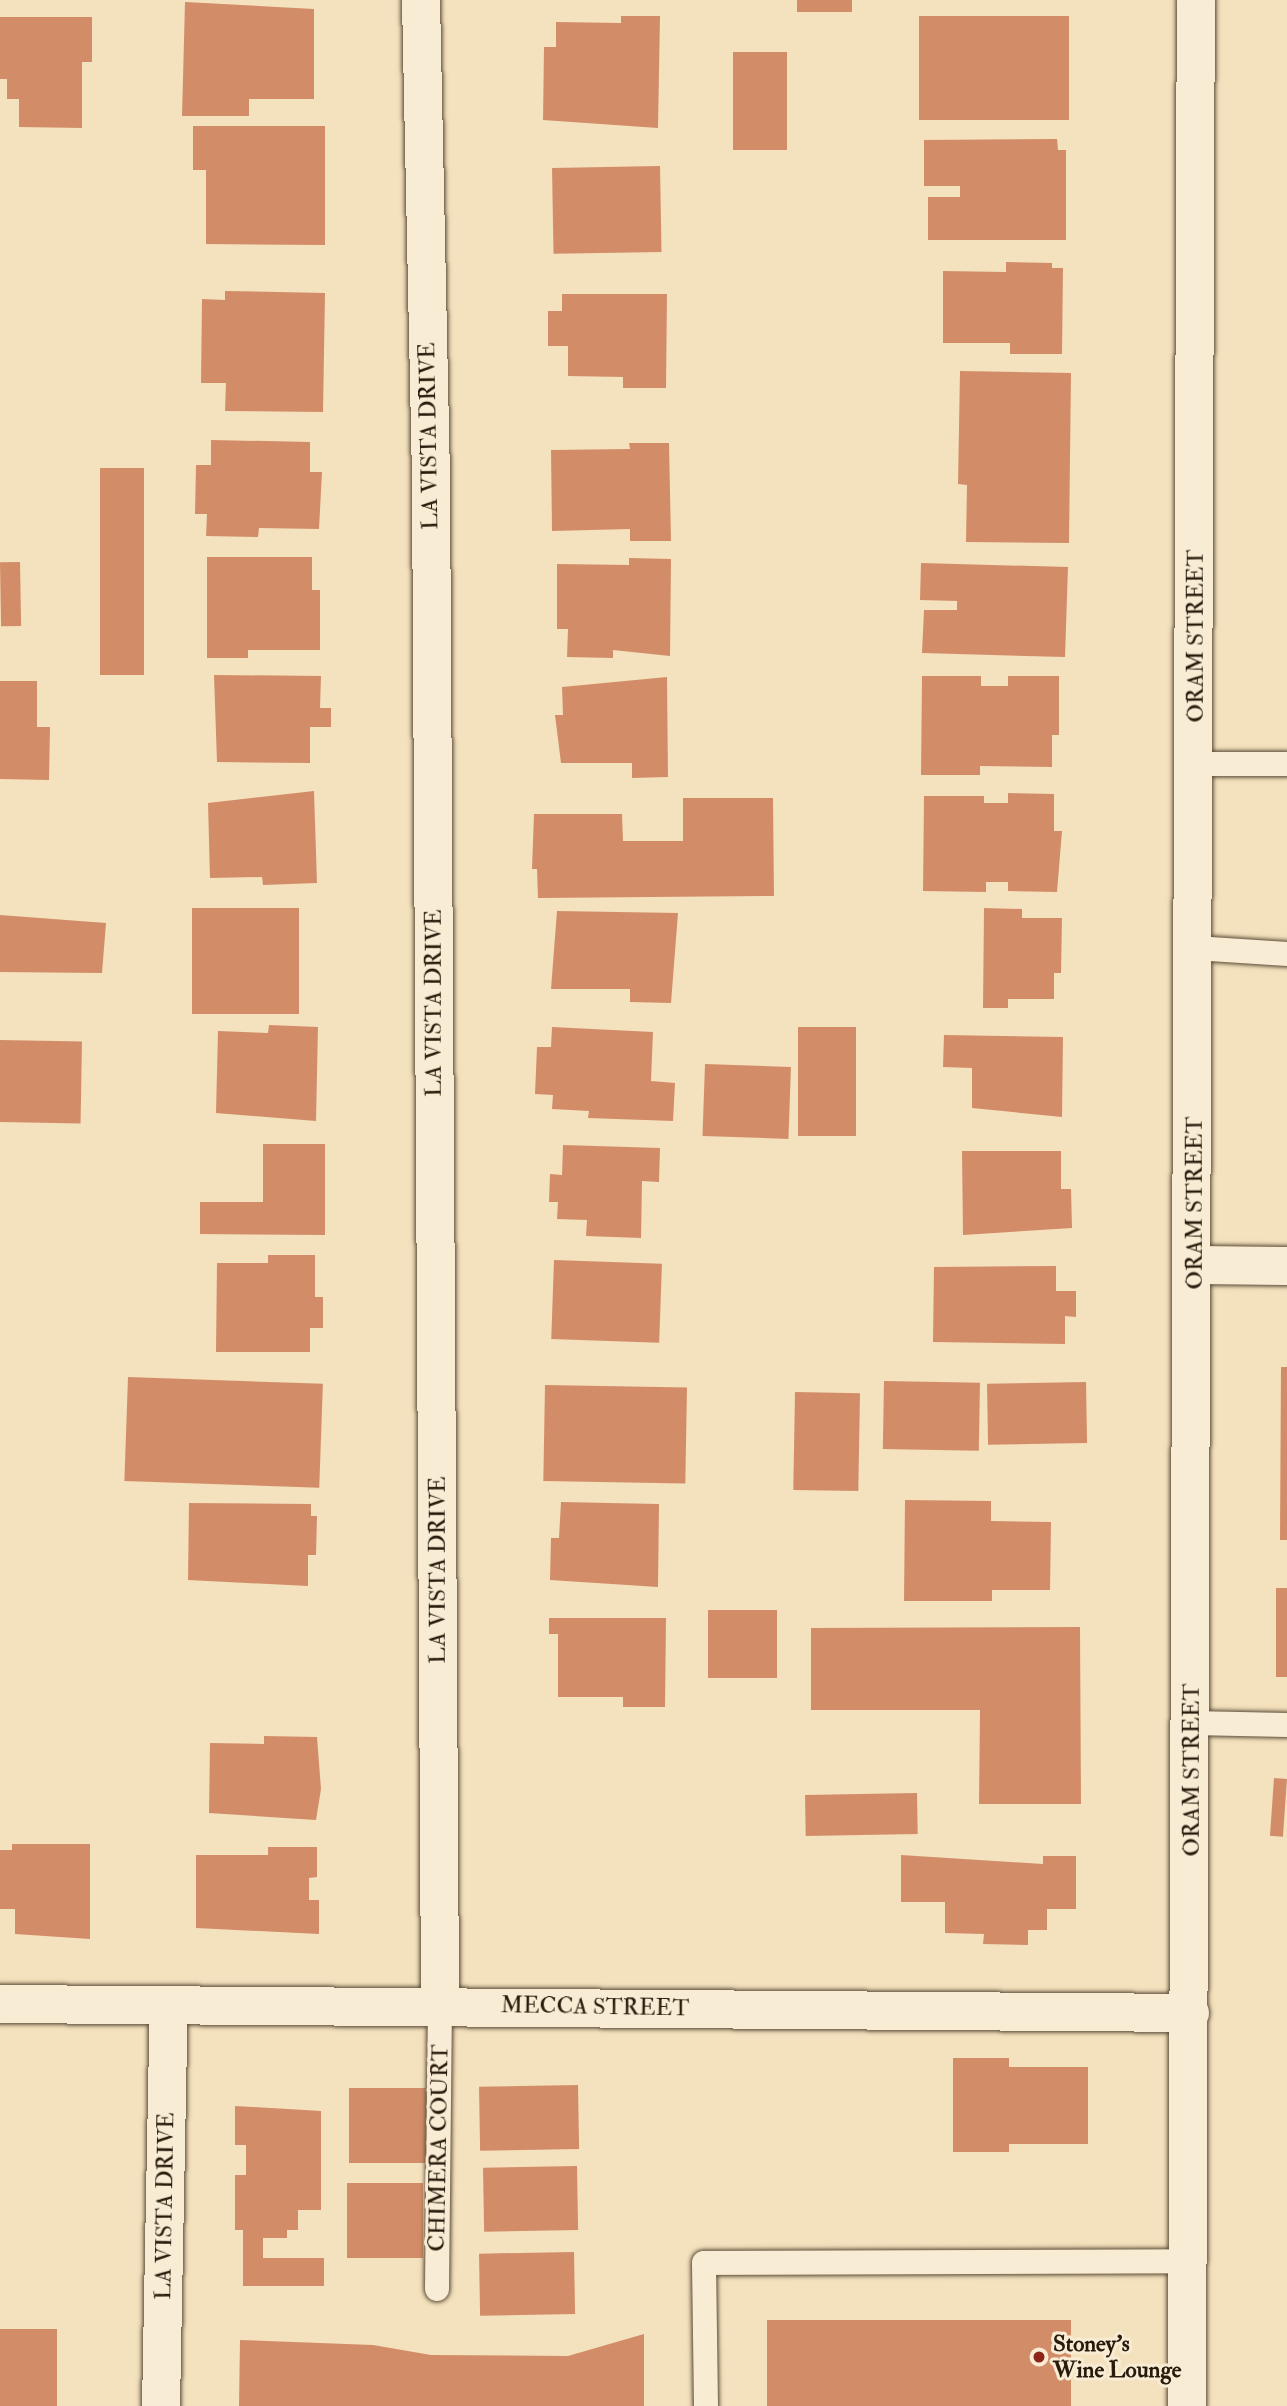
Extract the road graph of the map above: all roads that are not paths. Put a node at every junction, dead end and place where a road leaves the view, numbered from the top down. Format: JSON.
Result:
{"nodes":[{"id":1,"x":421,"y":0,"type":"edge"},
{"id":2,"x":1195,"y":0,"type":"edge"},
{"id":3,"x":1196,"y":764,"type":"junction"},
{"id":4,"x":1287,"y":764,"type":"edge"},
{"id":5,"x":1195,"y":948,"type":"junction"},
{"id":6,"x":1287,"y":954,"type":"edge"},
{"id":7,"x":1195,"y":1265,"type":"junction"},
{"id":8,"x":1287,"y":1266,"type":"edge"},
{"id":9,"x":1192,"y":1723,"type":"junction"},
{"id":10,"x":1287,"y":1725,"type":"edge"},
{"id":11,"x":0,"y":2004,"type":"edge"},
{"id":12,"x":169,"y":2006,"type":"junction"},
{"id":13,"x":440,"y":2006,"type":"junction"},
{"id":14,"x":1190,"y":2013,"type":"junction"},
{"id":15,"x":1189,"y":2261,"type":"junction"},
{"id":16,"x":437,"y":2289,"type":"dead end"},
{"id":17,"x":161,"y":2406,"type":"edge"},
{"id":18,"x":706,"y":2406,"type":"edge"},
{"id":19,"x":1187,"y":2406,"type":"edge"}],
"edges":[{"from":1,"to":13,"type":"street","name":"LA VISTA DRIVE"},
{"from":2,"to":3,"type":"street","name":"ORAM STREET"},
{"from":3,"to":4,"type":"lane"},
{"from":3,"to":5,"type":"street","name":"ORAM STREET"},
{"from":5,"to":6,"type":"lane"},
{"from":5,"to":7,"type":"street","name":"ORAM STREET"},
{"from":7,"to":8,"type":"street"},
{"from":7,"to":9,"type":"street","name":"ORAM STREET"},
{"from":9,"to":10,"type":"lane"},
{"from":9,"to":14,"type":"street","name":"ORAM STREET"},
{"from":11,"to":12,"type":"street","name":"MECCA STREET"},
{"from":12,"to":13,"type":"street","name":"MECCA STREET"},
{"from":12,"to":17,"type":"street","name":"LA VISTA DRIVE"},
{"from":13,"to":14,"type":"street","name":"MECCA STREET"},
{"from":13,"to":16,"type":"lane","name":"CHIMERA COURT"},
{"from":14,"to":15,"type":"street","name":"ORAM STREET"},
{"from":15,"to":18,"type":"lane"},
{"from":15,"to":19,"type":"street","name":"ORAM STREET"}]}
